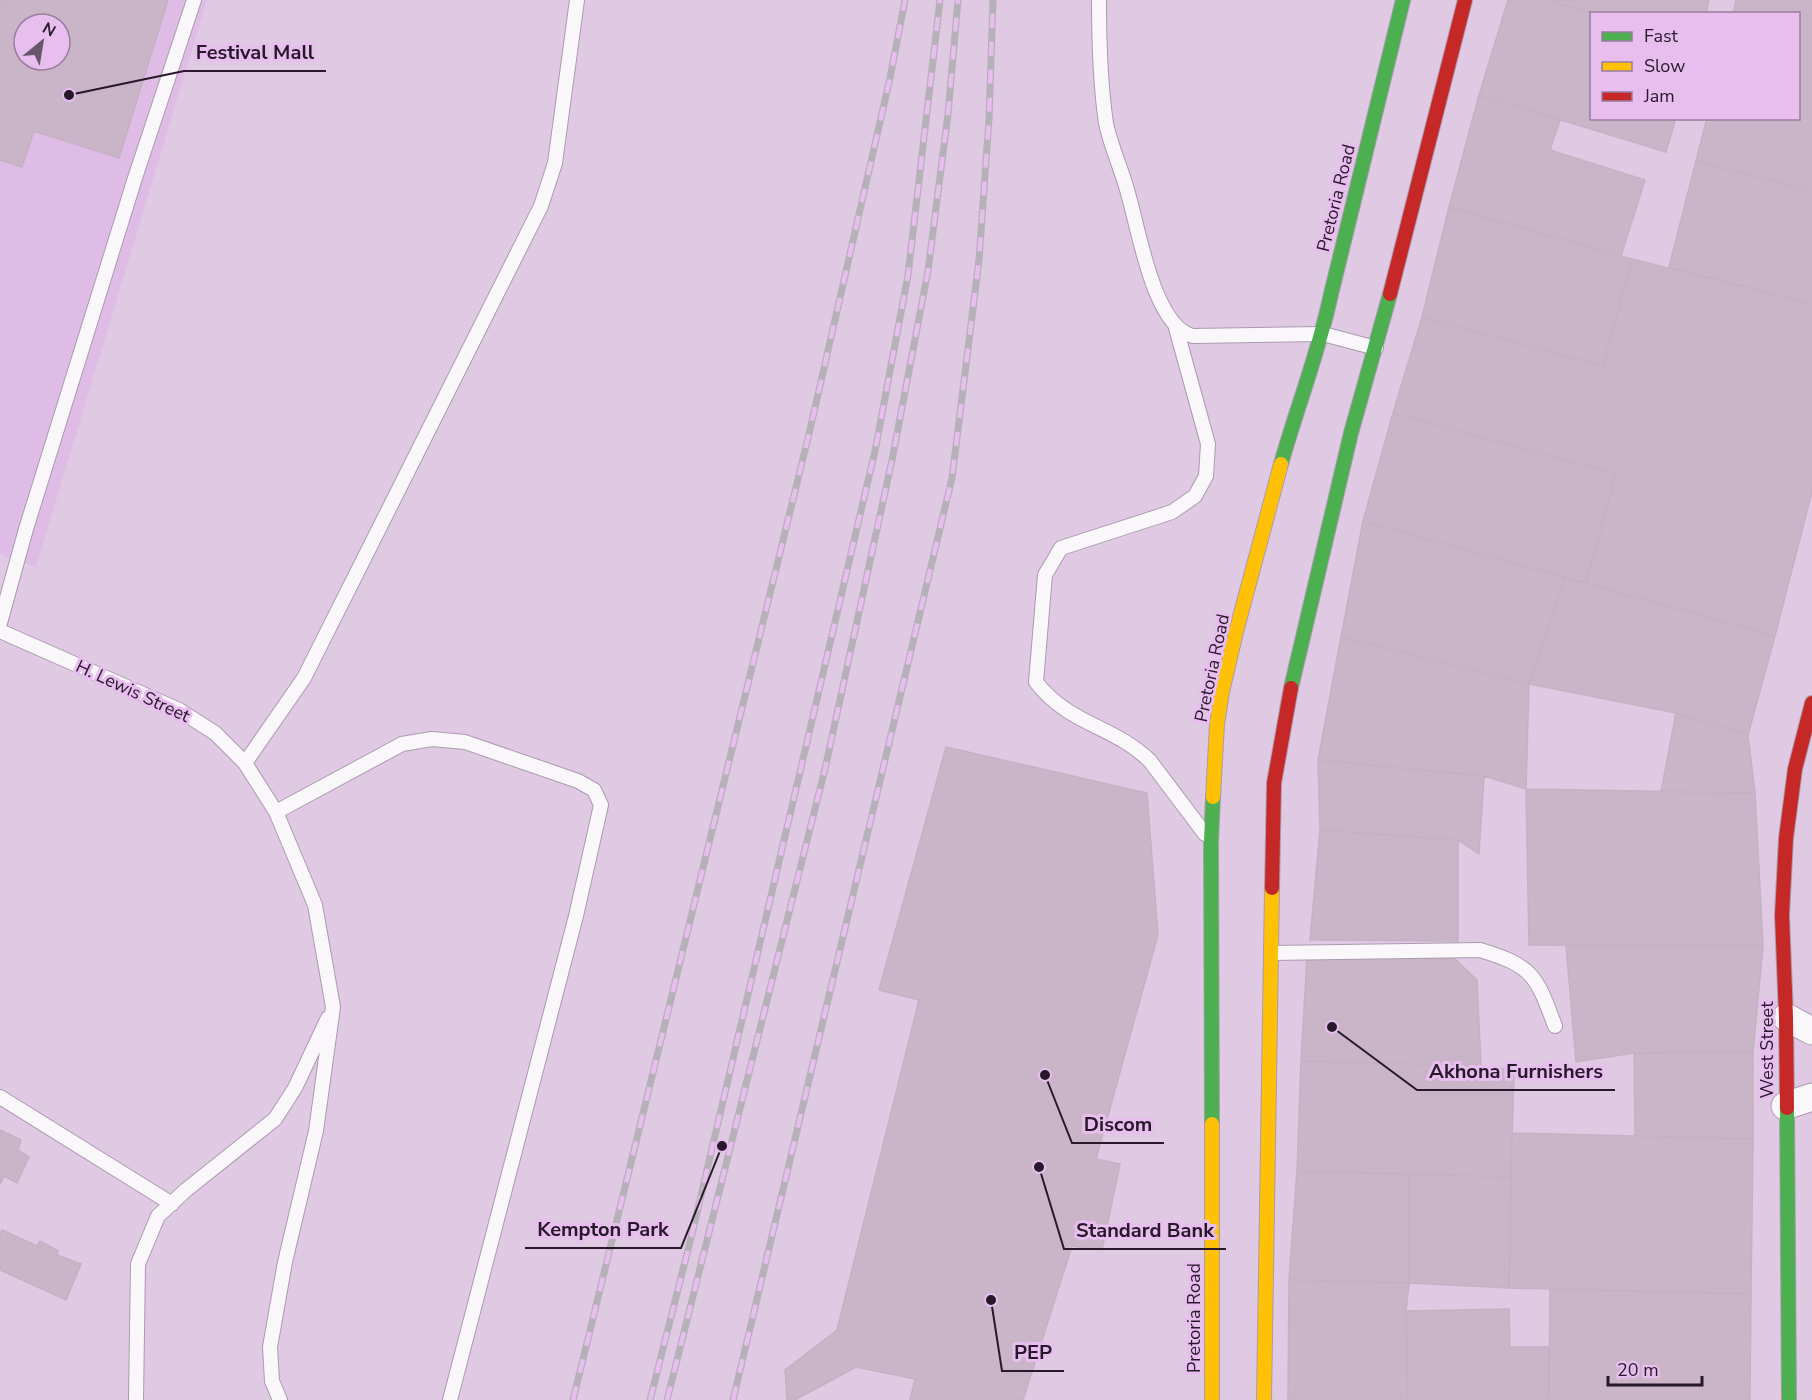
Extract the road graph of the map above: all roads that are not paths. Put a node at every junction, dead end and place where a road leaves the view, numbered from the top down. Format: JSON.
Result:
{"nodes":[{"id":1,"x":194,"y":0,"type":"edge"},
{"id":2,"x":577,"y":0,"type":"edge"},
{"id":3,"x":1099,"y":0,"type":"edge"},
{"id":4,"x":1403,"y":0,"type":"edge"},
{"id":5,"x":1465,"y":0,"type":"edge"},
{"id":6,"x":1176,"y":328,"type":"junction"},
{"id":7,"x":1323,"y":333,"type":"junction"},
{"id":8,"x":1376,"y":348,"type":"junction"},
{"id":9,"x":0,"y":623,"type":"edge"},
{"id":10,"x":0,"y":631,"type":"edge"},
{"id":11,"x":1812,"y":702,"type":"edge"},
{"id":12,"x":245,"y":763,"type":"junction"},
{"id":13,"x":276,"y":812,"type":"junction"},
{"id":14,"x":1211,"y":842,"type":"junction"},
{"id":15,"x":1271,"y":953,"type":"junction"},
{"id":16,"x":333,"y":1007,"type":"junction"},
{"id":17,"x":1786,"y":1017,"type":"junction"},
{"id":18,"x":1555,"y":1026,"type":"dead end"},
{"id":19,"x":1812,"y":1031,"type":"edge"},
{"id":20,"x":1812,"y":1096,"type":"edge"},
{"id":21,"x":0,"y":1097,"type":"edge"},
{"id":22,"x":1785,"y":1106,"type":"junction"},
{"id":23,"x":172,"y":1204,"type":"junction"},
{"id":24,"x":136,"y":1400,"type":"edge"},
{"id":25,"x":280,"y":1400,"type":"edge"},
{"id":26,"x":450,"y":1400,"type":"edge"},
{"id":27,"x":1212,"y":1400,"type":"edge"},
{"id":28,"x":1264,"y":1400,"type":"edge"},
{"id":29,"x":1789,"y":1400,"type":"edge"}],
"edges":[{"from":1,"to":9,"type":"lane"},
{"from":2,"to":12,"type":"lane"},
{"from":3,"to":6,"type":"lane"},
{"from":4,"to":7,"type":"main road","name":"Pretoria Road"},
{"from":5,"to":8,"type":"main road"},
{"from":6,"to":7,"type":"lane"},
{"from":6,"to":14,"type":"lane"},
{"from":7,"to":8,"type":"lane"},
{"from":7,"to":14,"type":"main road","name":"Pretoria Road"},
{"from":8,"to":15,"type":"main road"},
{"from":10,"to":12,"type":"lane","name":"H. Lewis Street"},
{"from":11,"to":17,"type":"main road","name":"West Street"},
{"from":12,"to":13,"type":"lane","name":"H. Lewis Street"},
{"from":13,"to":16,"type":"lane","name":"H. Lewis Street"},
{"from":13,"to":26,"type":"lane"},
{"from":14,"to":27,"type":"main road","name":"Pretoria Road"},
{"from":15,"to":18,"type":"lane"},
{"from":15,"to":28,"type":"main road"},
{"from":16,"to":23,"type":"lane"},
{"from":16,"to":25,"type":"lane","name":"H. Lewis Street"},
{"from":17,"to":19,"type":"street"},
{"from":17,"to":22,"type":"main road","name":"West Street"},
{"from":20,"to":22,"type":"street"},
{"from":21,"to":23,"type":"lane"},
{"from":22,"to":29,"type":"main road","name":"West Street"},
{"from":23,"to":24,"type":"lane"}]}
